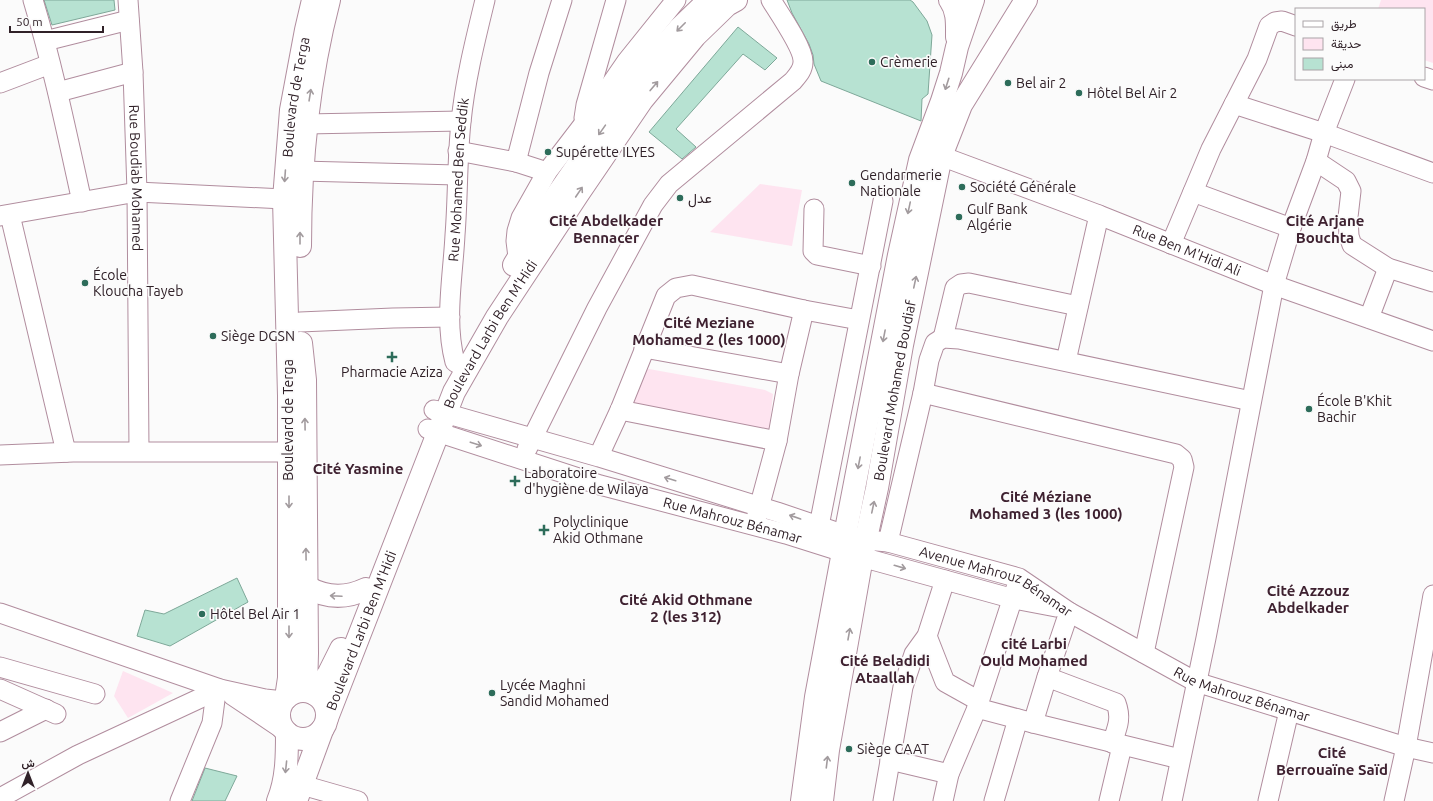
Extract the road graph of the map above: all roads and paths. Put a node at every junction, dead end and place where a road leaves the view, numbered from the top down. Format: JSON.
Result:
{"nodes":[{"id":1,"x":33,"y":0,"type":"edge"},
{"id":2,"x":128,"y":0,"type":"edge"},
{"id":3,"x":313,"y":0,"type":"edge"},
{"id":4,"x":329,"y":0,"type":"edge"},
{"id":5,"x":485,"y":0,"type":"edge"},
{"id":6,"x":562,"y":0,"type":"edge"},
{"id":7,"x":616,"y":0,"type":"edge"},
{"id":8,"x":676,"y":0,"type":"edge"},
{"id":9,"x":709,"y":0,"type":"edge"},
{"id":10,"x":736,"y":0,"type":"edge"},
{"id":11,"x":771,"y":0,"type":"edge"},
{"id":12,"x":950,"y":0,"type":"edge"},
{"id":13,"x":973,"y":0,"type":"edge"},
{"id":14,"x":1026,"y":0,"type":"edge"},
{"id":15,"x":129,"y":20,"type":"junction"},
{"id":16,"x":1295,"y":26,"type":"edge"},
{"id":17,"x":45,"y":41,"type":"junction"},
{"id":18,"x":957,"y":47,"type":"junction"},
{"id":19,"x":50,"y":64,"type":"junction"},
{"id":20,"x":133,"y":72,"type":"junction"},
{"id":21,"x":1345,"y":80,"type":"edge"},
{"id":22,"x":0,"y":83,"type":"edge"},
{"id":23,"x":58,"y":92,"type":"junction"},
{"id":24,"x":1234,"y":104,"type":"junction"},
{"id":25,"x":461,"y":121,"type":"junction"},
{"id":26,"x":306,"y":124,"type":"junction"},
{"id":27,"x":583,"y":125,"type":"junction"},
{"id":28,"x":1324,"y":132,"type":"junction"},
{"id":29,"x":458,"y":151,"type":"junction"},
{"id":30,"x":933,"y":151,"type":"junction"},
{"id":31,"x":1316,"y":161,"type":"junction"},
{"id":32,"x":516,"y":162,"type":"junction"},
{"id":33,"x":301,"y":171,"type":"junction"},
{"id":34,"x":547,"y":172,"type":"junction"},
{"id":35,"x":1433,"y":174,"type":"edge"},
{"id":36,"x":457,"y":175,"type":"junction"},
{"id":37,"x":137,"y":192,"type":"junction"},
{"id":38,"x":1193,"y":192,"type":"junction"},
{"id":39,"x":292,"y":199,"type":"junction"},
{"id":40,"x":883,"y":201,"type":"dead end"},
{"id":41,"x":82,"y":202,"type":"junction"},
{"id":42,"x":814,"y":209,"type":"dead end"},
{"id":43,"x":1098,"y":215,"type":"junction"},
{"id":44,"x":5,"y":216,"type":"edge"},
{"id":45,"x":1291,"y":228,"type":"junction"},
{"id":46,"x":1171,"y":244,"type":"junction"},
{"id":47,"x":518,"y":257,"type":"junction"},
{"id":48,"x":871,"y":266,"type":"junction"},
{"id":49,"x":1388,"y":268,"type":"junction"},
{"id":50,"x":1433,"y":282,"type":"edge"},
{"id":51,"x":1274,"y":285,"type":"junction"},
{"id":52,"x":1078,"y":306,"type":"junction"},
{"id":53,"x":804,"y":310,"type":"junction"},
{"id":54,"x":450,"y":317,"type":"junction"},
{"id":55,"x":1369,"y":318,"type":"junction"},
{"id":56,"x":859,"y":320,"type":"junction"},
{"id":57,"x":300,"y":322,"type":"junction"},
{"id":58,"x":943,"y":338,"type":"junction"},
{"id":59,"x":1433,"y":341,"type":"edge"},
{"id":60,"x":644,"y":348,"type":"junction"},
{"id":61,"x":1066,"y":361,"type":"junction"},
{"id":62,"x":461,"y":365,"type":"junction"},
{"id":63,"x":789,"y":374,"type":"junction"},
{"id":64,"x":923,"y":393,"type":"junction"},
{"id":65,"x":1251,"y":401,"type":"junction"},
{"id":66,"x":620,"y":410,"type":"junction"},
{"id":67,"x":437,"y":421,"type":"junction"},
{"id":68,"x":533,"y":438,"type":"junction"},
{"id":69,"x":777,"y":441,"type":"junction"},
{"id":70,"x":602,"y":449,"type":"dead end"},
{"id":71,"x":139,"y":451,"type":"junction"},
{"id":72,"x":66,"y":452,"type":"junction"},
{"id":73,"x":297,"y":452,"type":"junction"},
{"id":74,"x":0,"y":455,"type":"edge"},
{"id":75,"x":523,"y":459,"type":"junction"},
{"id":76,"x":759,"y":506,"type":"junction"},
{"id":77,"x":754,"y":526,"type":"junction"},
{"id":78,"x":816,"y":534,"type":"junction"},
{"id":79,"x":888,"y":542,"type":"junction"},
{"id":80,"x":854,"y":546,"type":"junction"},
{"id":81,"x":1019,"y":578,"type":"junction"},
{"id":82,"x":945,"y":580,"type":"junction"},
{"id":83,"x":307,"y":587,"type":"junction"},
{"id":84,"x":366,"y":589,"type":"junction"},
{"id":85,"x":1433,"y":595,"type":"edge"},
{"id":86,"x":1014,"y":599,"type":"junction"},
{"id":87,"x":1066,"y":610,"type":"junction"},
{"id":88,"x":0,"y":613,"type":"edge"},
{"id":89,"x":927,"y":636,"type":"junction"},
{"id":90,"x":1144,"y":653,"type":"junction"},
{"id":91,"x":0,"y":667,"type":"edge"},
{"id":92,"x":1047,"y":677,"type":"junction"},
{"id":93,"x":1196,"y":682,"type":"junction"},
{"id":94,"x":0,"y":689,"type":"edge"},
{"id":95,"x":221,"y":691,"type":"junction"},
{"id":96,"x":95,"y":694,"type":"dead end"},
{"id":97,"x":298,"y":696,"type":"junction"},
{"id":98,"x":978,"y":704,"type":"junction"},
{"id":99,"x":1289,"y":711,"type":"junction"},
{"id":100,"x":1025,"y":721,"type":"junction"},
{"id":101,"x":325,"y":724,"type":"junction"},
{"id":102,"x":285,"y":731,"type":"junction"},
{"id":103,"x":0,"y":732,"type":"edge"},
{"id":104,"x":1117,"y":745,"type":"junction"},
{"id":105,"x":1406,"y":747,"type":"junction"},
{"id":106,"x":1433,"y":753,"type":"edge"},
{"id":107,"x":1180,"y":759,"type":"junction"},
{"id":108,"x":890,"y":760,"type":"junction"},
{"id":109,"x":949,"y":774,"type":"junction"},
{"id":110,"x":292,"y":797,"type":"edge"},
{"id":111,"x":331,"y":797,"type":"edge"},
{"id":112,"x":0,"y":798,"type":"edge"},
{"id":113,"x":180,"y":801,"type":"edge"},
{"id":114,"x":358,"y":801,"type":"edge"},
{"id":115,"x":802,"y":801,"type":"edge"},
{"id":116,"x":822,"y":801,"type":"edge"},
{"id":117,"x":883,"y":801,"type":"edge"},
{"id":118,"x":943,"y":801,"type":"edge"},
{"id":119,"x":994,"y":801,"type":"edge"},
{"id":120,"x":1109,"y":801,"type":"edge"},
{"id":121,"x":1172,"y":801,"type":"edge"},
{"id":122,"x":1268,"y":801,"type":"edge"},
{"id":123,"x":1394,"y":801,"type":"edge"}],
"edges":[{"from":1,"to":17,"type":"street"},
{"from":2,"to":15,"type":"street","name":"Rue Boudiab Mohamed"},
{"from":3,"to":39,"type":"main road","name":"Boulevard de Terga","one_way":true},
{"from":26,"to":4,"type":"main road","name":"Boulevard de Terga","one_way":true},
{"from":5,"to":25,"type":"street","name":"Rue Mohamed Ben Seddik"},
{"from":6,"to":32,"type":"street"},
{"from":7,"to":27,"type":"street"},
{"from":8,"to":27,"type":"street"},
{"from":9,"to":47,"type":"main road","name":"Boulevard Larbi Ben M'Hidi","one_way":true},
{"from":62,"to":10,"type":"main road","name":"Boulevard Larbi Ben M'Hidi","one_way":true},
{"from":11,"to":68,"type":"street"},
{"from":12,"to":18,"type":"main road"},
{"from":13,"to":18,"type":"main road","name":"Boulevard Mohamed Boudiaf"},
{"from":14,"to":30,"type":"main road","name":"Boulevard Mohamed Boudiaf"},
{"from":15,"to":17,"type":"street"},
{"from":15,"to":20,"type":"street","name":"Rue Boudiab Mohamed"},
{"from":16,"to":24,"type":"street"},
{"from":17,"to":19,"type":"street"},
{"from":18,"to":30,"type":"main road","name":"Boulevard Mohamed Boudiaf","one_way":true},
{"from":19,"to":22,"type":"street"},
{"from":19,"to":23,"type":"street"},
{"from":20,"to":23,"type":"street"},
{"from":20,"to":37,"type":"street","name":"Rue Boudiab Mohamed"},
{"from":21,"to":28,"type":"street"},
{"from":23,"to":41,"type":"street"},
{"from":24,"to":28,"type":"street"},
{"from":24,"to":38,"type":"street"},
{"from":25,"to":26,"type":"street"},
{"from":25,"to":29,"type":"street","name":"Rue Mohamed Ben Seddik"},
{"from":26,"to":33,"type":"main road","name":"Boulevard de Terga"},
{"from":27,"to":34,"type":"street"},
{"from":28,"to":31,"type":"street"},
{"from":28,"to":35,"type":"street"},
{"from":29,"to":32,"type":"street"},
{"from":29,"to":36,"type":"street","name":"Rue Mohamed Ben Seddik"},
{"from":30,"to":43,"type":"street","name":"Rue Ben M'Hidi Ali"},
{"from":30,"to":80,"type":"main road","name":"Boulevard Mohamed Boudiaf"},
{"from":31,"to":45,"type":"street"},
{"from":31,"to":49,"type":"street"},
{"from":32,"to":34,"type":"street"},
{"from":33,"to":36,"type":"street"},
{"from":33,"to":39,"type":"main road","name":"Boulevard de Terga"},
{"from":34,"to":47,"type":"street"},
{"from":36,"to":54,"type":"street","name":"Rue Mohamed Ben Seddik"},
{"from":37,"to":39,"type":"street"},
{"from":37,"to":41,"type":"street"},
{"from":37,"to":71,"type":"street","name":"Rue Boudiab Mohamed"},
{"from":38,"to":45,"type":"street"},
{"from":38,"to":46,"type":"street"},
{"from":57,"to":39,"type":"main road","name":"Boulevard de Terga","one_way":true},
{"from":39,"to":73,"type":"main road","name":"Boulevard de Terga"},
{"from":40,"to":48,"type":"street"},
{"from":41,"to":44,"type":"street"},
{"from":42,"to":48,"type":"street"},
{"from":43,"to":46,"type":"street","name":"Rue Ben M'Hidi Ali"},
{"from":43,"to":52,"type":"street"},
{"from":44,"to":72,"type":"street"},
{"from":45,"to":51,"type":"street"},
{"from":46,"to":51,"type":"street","name":"Rue Ben M'Hidi Ali"},
{"from":47,"to":62,"type":"main road","name":"Boulevard Larbi Ben M'Hidi"},
{"from":48,"to":56,"type":"street"},
{"from":49,"to":50,"type":"street"},
{"from":49,"to":55,"type":"street"},
{"from":51,"to":55,"type":"street","name":"Rue Ben M'Hidi Ali"},
{"from":51,"to":65,"type":"street"},
{"from":52,"to":58,"type":"street"},
{"from":52,"to":61,"type":"street"},
{"from":53,"to":56,"type":"street"},
{"from":53,"to":60,"type":"street"},
{"from":53,"to":63,"type":"street"},
{"from":54,"to":57,"type":"street"},
{"from":54,"to":62,"type":"street","name":"Rue Mohamed Ben Seddik"},
{"from":55,"to":59,"type":"street","name":"Rue Ben M'Hidi Ali"},
{"from":56,"to":78,"type":"street"},
{"from":73,"to":57,"type":"main road","name":"Boulevard de Terga","one_way":true},
{"from":58,"to":61,"type":"street"},
{"from":58,"to":64,"type":"street"},
{"from":60,"to":63,"type":"street"},
{"from":60,"to":66,"type":"street"},
{"from":61,"to":65,"type":"street"},
{"from":62,"to":67,"type":"main road","name":"Boulevard Larbi Ben M'Hidi"},
{"from":63,"to":69,"type":"street"},
{"from":64,"to":79,"type":"street"},
{"from":64,"to":90,"type":"street"},
{"from":65,"to":93,"type":"street"},
{"from":66,"to":69,"type":"street"},
{"from":66,"to":70,"type":"street"},
{"from":67,"to":68,"type":"street","name":"Rue Mahrouz Bénamar"},
{"from":67,"to":75,"type":"street","name":"Rue Mahrouz Bénamar","one_way":true},
{"from":67,"to":84,"type":"main road","name":"Boulevard Larbi Ben M'Hidi"},
{"from":67,"to":101,"type":"main road","name":"Boulevard Larbi Ben M'Hidi"},
{"from":68,"to":75,"type":"street"},
{"from":76,"to":68,"type":"street","name":"Rue Mahrouz Bénamar","one_way":true},
{"from":69,"to":76,"type":"street"},
{"from":71,"to":72,"type":"street"},
{"from":71,"to":73,"type":"street"},
{"from":72,"to":74,"type":"street"},
{"from":83,"to":73,"type":"main road","name":"Boulevard de Terga","one_way":true},
{"from":73,"to":97,"type":"main road","name":"Boulevard de Terga","one_way":true},
{"from":75,"to":77,"type":"street","name":"Rue Mahrouz Bénamar"},
{"from":76,"to":77,"type":"street"},
{"from":78,"to":76,"type":"street","name":"Rue Mahrouz Bénamar","one_way":true},
{"from":77,"to":78,"type":"street","name":"Rue Mahrouz Bénamar"},
{"from":78,"to":80,"type":"street","name":"Rue Mahrouz Bénamar"},
{"from":79,"to":80,"type":"street","name":"Avenue Mahrouz Bénamar"},
{"from":79,"to":81,"type":"street","name":"Avenue Mahrouz Bénamar"},
{"from":80,"to":82,"type":"street","name":"Avenue Mahrouz Bénamar","one_way":true},
{"from":80,"to":115,"type":"main road","name":"Boulevard Mohamed Boudiaf"},
{"from":116,"to":80,"type":"main road","name":"Boulevard Mohamed Boudiaf","one_way":true},
{"from":81,"to":86,"type":"street"},
{"from":81,"to":87,"type":"street","name":"Avenue Mahrouz Bénamar"},
{"from":82,"to":86,"type":"street","name":"Avenue Mahrouz Bénamar"},
{"from":82,"to":89,"type":"street"},
{"from":84,"to":83,"type":"main road","one_way":true},
{"from":83,"to":97,"type":"main road","name":"Boulevard de Terga"},
{"from":84,"to":97,"type":"main road","name":"Boulevard Larbi Ben M'Hidi"},
{"from":85,"to":105,"type":"street"},
{"from":86,"to":87,"type":"street","name":"Avenue Mahrouz Bénamar"},
{"from":86,"to":98,"type":"street"},
{"from":87,"to":90,"type":"street","name":"Rue Mahrouz Bénamar"},
{"from":87,"to":92,"type":"street"},
{"from":88,"to":95,"type":"street"},
{"from":89,"to":98,"type":"street"},
{"from":89,"to":108,"type":"street"},
{"from":90,"to":93,"type":"street","name":"Rue Mahrouz Bénamar"},
{"from":91,"to":96,"type":"street"},
{"from":92,"to":100,"type":"street"},
{"from":92,"to":104,"type":"street"},
{"from":93,"to":99,"type":"street","name":"Rue Mahrouz Bénamar"},
{"from":93,"to":107,"type":"street"},
{"from":94,"to":103,"type":"street"},
{"from":95,"to":97,"type":"street"},
{"from":95,"to":102,"type":"street"},
{"from":95,"to":112,"type":"street"},
{"from":95,"to":113,"type":"street"},
{"from":97,"to":101,"type":"main road"},
{"from":97,"to":102,"type":"main road"},
{"from":98,"to":100,"type":"street"},
{"from":98,"to":109,"type":"street"},
{"from":99,"to":105,"type":"street","name":"Rue Mahrouz Bénamar"},
{"from":99,"to":122,"type":"street"},
{"from":100,"to":104,"type":"street"},
{"from":100,"to":119,"type":"street"},
{"from":101,"to":102,"type":"main road"},
{"from":101,"to":110,"type":"main road","name":"Boulevard Larbi Ben M'Hidi"},
{"from":102,"to":110,"type":"main road","one_way":true},
{"from":104,"to":107,"type":"street"},
{"from":104,"to":120,"type":"street"},
{"from":105,"to":106,"type":"street","name":"Rue Mahrouz Bénamar"},
{"from":105,"to":123,"type":"street"},
{"from":107,"to":121,"type":"street"},
{"from":108,"to":109,"type":"street"},
{"from":108,"to":117,"type":"street"},
{"from":109,"to":118,"type":"street"},
{"from":110,"to":111,"type":"street"},
{"from":111,"to":114,"type":"street"}]}
